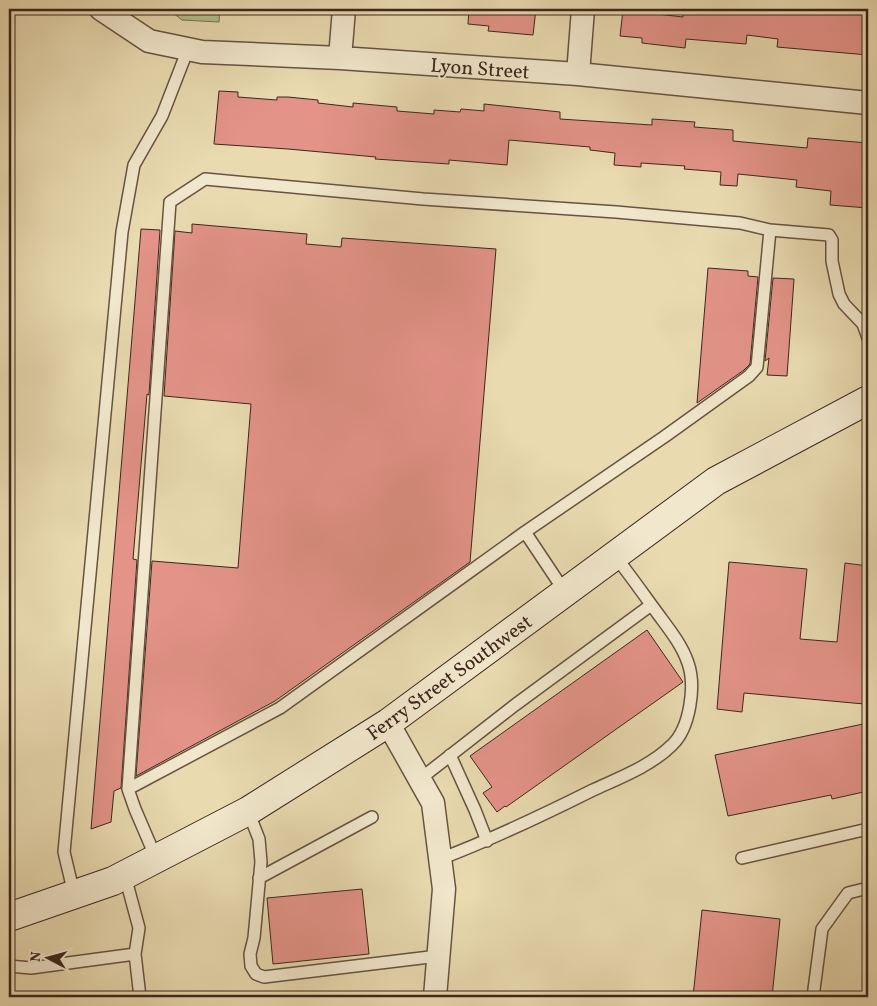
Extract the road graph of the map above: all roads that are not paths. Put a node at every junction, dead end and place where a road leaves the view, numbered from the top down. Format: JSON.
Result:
{"nodes":[{"id":1,"x":101,"y":9,"type":"edge"},
{"id":2,"x":344,"y":9,"type":"edge"},
{"id":3,"x":583,"y":9,"type":"edge"},
{"id":4,"x":188,"y":49,"type":"junction"},
{"id":5,"x":340,"y":58,"type":"junction"},
{"id":6,"x":578,"y":74,"type":"junction"},
{"id":7,"x":868,"y":103,"type":"edge"},
{"id":8,"x":770,"y":230,"type":"junction"},
{"id":9,"x":868,"y":338,"type":"edge"},
{"id":10,"x":868,"y":400,"type":"edge"},
{"id":11,"x":525,"y":532,"type":"junction"},
{"id":12,"x":615,"y":556,"type":"junction"},
{"id":13,"x":565,"y":592,"type":"junction"},
{"id":14,"x":651,"y":605,"type":"junction"},
{"id":15,"x":388,"y":723,"type":"junction"},
{"id":16,"x":450,"y":755,"type":"junction"},
{"id":17,"x":420,"y":779,"type":"junction"},
{"id":18,"x":128,"y":789,"type":"junction"},
{"id":19,"x":248,"y":811,"type":"junction"},
{"id":20,"x":372,"y":817,"type":"dead end"},
{"id":21,"x":868,"y":830,"type":"edge"},
{"id":22,"x":487,"y":841,"type":"junction"},
{"id":23,"x":156,"y":858,"type":"junction"},
{"id":24,"x":742,"y":858,"type":"dead end"},
{"id":25,"x":440,"y":859,"type":"junction"},
{"id":26,"x":125,"y":875,"type":"junction"},
{"id":27,"x":260,"y":878,"type":"junction"},
{"id":28,"x":868,"y":888,"type":"edge"},
{"id":29,"x":74,"y":894,"type":"junction"},
{"id":30,"x":9,"y":916,"type":"edge"},
{"id":31,"x":135,"y":954,"type":"junction"},
{"id":32,"x":438,"y":956,"type":"junction"},
{"id":33,"x":9,"y":966,"type":"edge"},
{"id":34,"x":140,"y":997,"type":"edge"},
{"id":35,"x":435,"y":997,"type":"edge"},
{"id":36,"x":813,"y":997,"type":"edge"}],
"edges":[{"from":1,"to":4,"type":"street","name":"Lyon Street"},
{"from":2,"to":5,"type":"street"},
{"from":3,"to":6,"type":"street"},
{"from":4,"to":5,"type":"street","name":"Lyon Street"},
{"from":4,"to":29,"type":"lane"},
{"from":5,"to":6,"type":"street","name":"Lyon Street"},
{"from":6,"to":7,"type":"street","name":"Lyon Street"},
{"from":8,"to":9,"type":"lane"},
{"from":8,"to":11,"type":"lane"},
{"from":8,"to":18,"type":"lane"},
{"from":10,"to":12,"type":"street","name":"Ferry Street Southwest"},
{"from":11,"to":13,"type":"lane"},
{"from":11,"to":18,"type":"lane"},
{"from":12,"to":13,"type":"street","name":"Ferry Street Southwest"},
{"from":12,"to":14,"type":"lane"},
{"from":13,"to":15,"type":"street","name":"Ferry Street Southwest"},
{"from":14,"to":16,"type":"lane"},
{"from":14,"to":22,"type":"lane"},
{"from":15,"to":17,"type":"street"},
{"from":15,"to":19,"type":"street","name":"Ferry Street Southwest"},
{"from":16,"to":17,"type":"lane"},
{"from":16,"to":22,"type":"lane"},
{"from":17,"to":25,"type":"street"},
{"from":18,"to":23,"type":"lane"},
{"from":19,"to":23,"type":"street","name":"Ferry Street Southwest"},
{"from":19,"to":27,"type":"lane"},
{"from":20,"to":27,"type":"lane"},
{"from":21,"to":24,"type":"lane"},
{"from":22,"to":25,"type":"lane"},
{"from":23,"to":26,"type":"street","name":"Ferry Street Southwest"},
{"from":25,"to":32,"type":"street"},
{"from":26,"to":29,"type":"street","name":"Ferry Street Southwest"},
{"from":26,"to":31,"type":"lane"},
{"from":27,"to":32,"type":"lane"},
{"from":28,"to":36,"type":"lane"},
{"from":29,"to":30,"type":"street","name":"Ferry Street Southwest"},
{"from":31,"to":33,"type":"lane"},
{"from":31,"to":34,"type":"lane"},
{"from":32,"to":35,"type":"street"}]}
